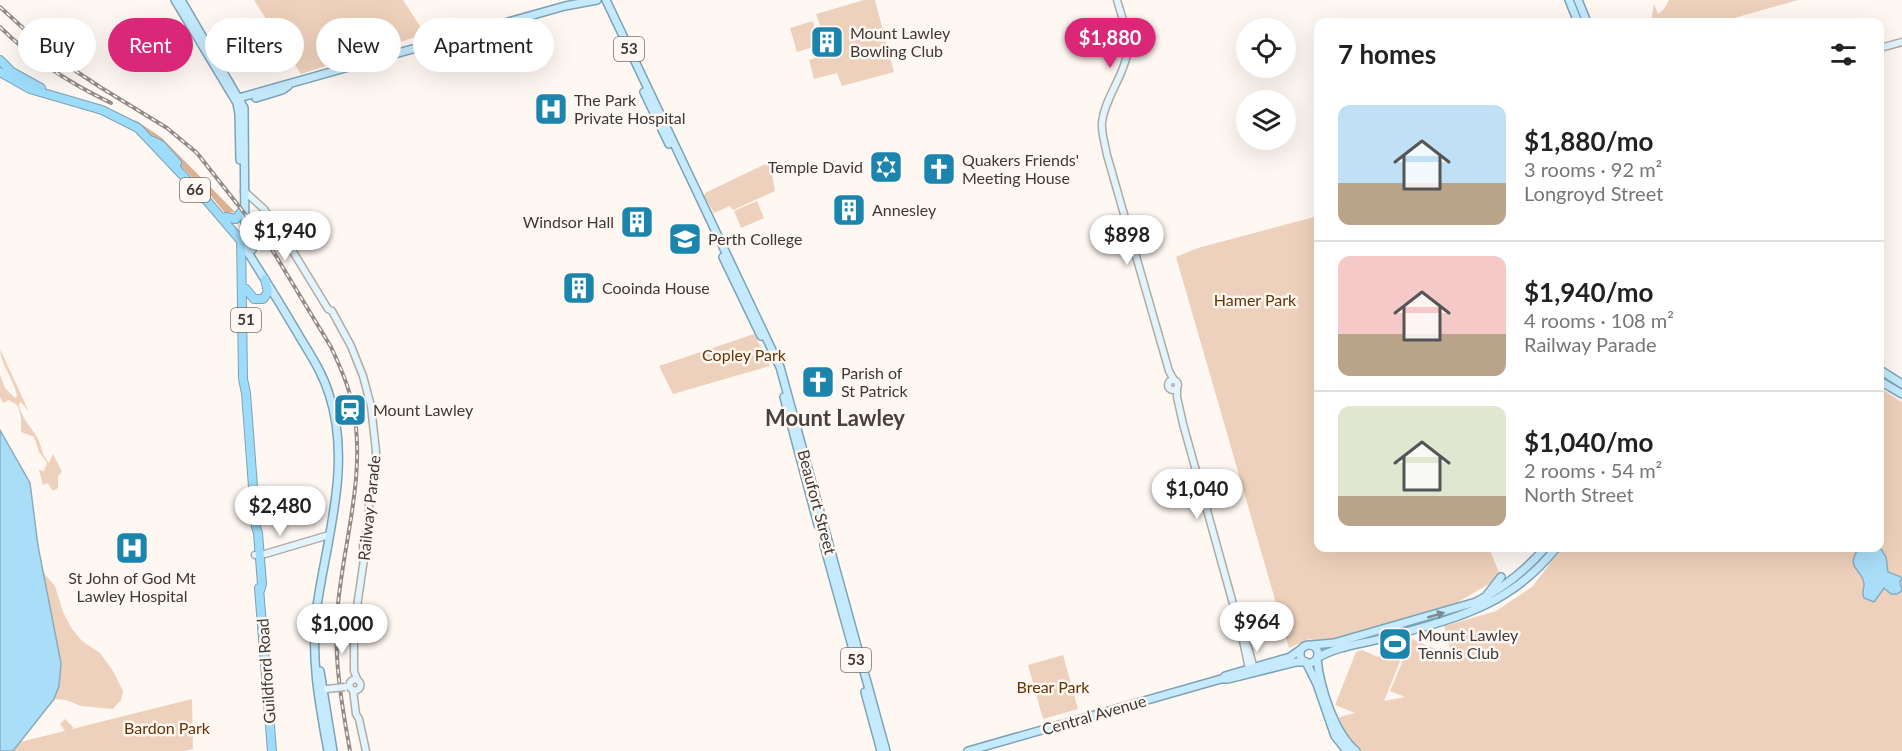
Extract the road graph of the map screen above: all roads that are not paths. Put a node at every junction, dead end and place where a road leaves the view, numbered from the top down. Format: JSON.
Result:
{"nodes":[{"id":1,"x":175,"y":0,"type":"edge"},
{"id":2,"x":181,"y":0,"type":"edge"},
{"id":3,"x":599,"y":0,"type":"edge"},
{"id":4,"x":606,"y":0,"type":"edge"},
{"id":5,"x":1117,"y":0,"type":"edge"},
{"id":6,"x":1569,"y":0,"type":"edge"},
{"id":7,"x":1578,"y":0,"type":"edge"},
{"id":8,"x":583,"y":1,"type":"edge"},
{"id":9,"x":1576,"y":18,"type":"edge"},
{"id":10,"x":1585,"y":18,"type":"edge"},
{"id":11,"x":1902,"y":42,"type":"edge"},
{"id":12,"x":1884,"y":47,"type":"edge"},
{"id":13,"x":0,"y":60,"type":"edge"},
{"id":14,"x":0,"y":72,"type":"edge"},
{"id":15,"x":61,"y":97,"type":"junction"},
{"id":16,"x":238,"y":101,"type":"junction"},
{"id":17,"x":149,"y":138,"type":"junction"},
{"id":18,"x":244,"y":191,"type":"junction"},
{"id":19,"x":255,"y":201,"type":"junction"},
{"id":20,"x":243,"y":209,"type":"junction"},
{"id":21,"x":226,"y":217,"type":"junction"},
{"id":22,"x":243,"y":241,"type":"junction"},
{"id":23,"x":265,"y":279,"type":"junction"},
{"id":24,"x":246,"y":289,"type":"junction"},
{"id":25,"x":305,"y":343,"type":"junction"},
{"id":26,"x":1884,"y":373,"type":"edge"},
{"id":27,"x":1884,"y":383,"type":"edge"},
{"id":28,"x":1902,"y":384,"type":"edge"},
{"id":29,"x":246,"y":393,"type":"junction"},
{"id":30,"x":1902,"y":394,"type":"edge"},
{"id":31,"x":329,"y":535,"type":"junction"},
{"id":32,"x":1541,"y":552,"type":"edge"},
{"id":33,"x":1552,"y":552,"type":"edge"},
{"id":34,"x":257,"y":555,"type":"junction"},
{"id":35,"x":1518,"y":576,"type":"junction"},
{"id":36,"x":1483,"y":599,"type":"junction"},
{"id":37,"x":1405,"y":624,"type":"junction"},
{"id":38,"x":1413,"y":630,"type":"junction"},
{"id":39,"x":1312,"y":645,"type":"junction"},
{"id":40,"x":1304,"y":647,"type":"junction"},
{"id":41,"x":1317,"y":659,"type":"junction"},
{"id":42,"x":1306,"y":662,"type":"junction"},
{"id":43,"x":1252,"y":670,"type":"junction"},
{"id":44,"x":351,"y":685,"type":"junction"},
{"id":45,"x":322,"y":687,"type":"junction"},
{"id":46,"x":272,"y":751,"type":"edge"},
{"id":47,"x":328,"y":751,"type":"edge"},
{"id":48,"x":333,"y":751,"type":"edge"},
{"id":49,"x":366,"y":751,"type":"edge"},
{"id":50,"x":881,"y":751,"type":"edge"},
{"id":51,"x":886,"y":751,"type":"edge"},
{"id":52,"x":968,"y":751,"type":"edge"},
{"id":53,"x":1347,"y":751,"type":"edge"},
{"id":54,"x":1356,"y":751,"type":"edge"}],
"edges":[{"from":1,"to":16,"type":"main road","number":"51"},
{"from":2,"to":16,"type":"main road","number":"51"},
{"from":3,"to":8,"type":"main road"},
{"from":3,"to":50,"type":"main road","name":"Beaufort Street","number":"53"},
{"from":4,"to":51,"type":"main road","name":"Beaufort Street","number":"53"},
{"from":5,"to":43,"type":"main road"},
{"from":6,"to":9,"type":"main road"},
{"from":7,"to":10,"type":"main road"},
{"from":8,"to":16,"type":"main road"},
{"from":11,"to":12,"type":"main road"},
{"from":13,"to":15,"type":"highway","number":"66"},
{"from":14,"to":15,"type":"highway","number":"66"},
{"from":15,"to":17,"type":"highway","number":"66"},
{"from":16,"to":18,"type":"main road","name":"Guildford Road","number":"51"},
{"from":16,"to":20,"type":"main road","name":"Guildford Road","number":"51"},
{"from":17,"to":21,"type":"highway","number":"66"},
{"from":17,"to":22,"type":"highway","number":"66"},
{"from":18,"to":19,"type":"main road","name":"Railway Parade"},
{"from":18,"to":20,"type":"main road","name":"Guildford Road","number":"51"},
{"from":19,"to":20,"type":"main road"},
{"from":19,"to":44,"type":"main road","name":"Railway Parade"},
{"from":20,"to":21,"type":"highway"},
{"from":20,"to":22,"type":"main road","name":"Guildford Road","number":"51"},
{"from":21,"to":22,"type":"highway","number":"66"},
{"from":22,"to":23,"type":"main road"},
{"from":22,"to":24,"type":"highway","name":"Guildford Road","number":"51"},
{"from":22,"to":25,"type":"main road"},
{"from":22,"to":29,"type":"highway","name":"Guildford Road","number":"51"},
{"from":23,"to":24,"type":"highway"},
{"from":23,"to":25,"type":"main road"},
{"from":24,"to":29,"type":"highway","name":"Guildford Road","number":"51"},
{"from":25,"to":31,"type":"main road"},
{"from":26,"to":28,"type":"main road"},
{"from":27,"to":30,"type":"main road"},
{"from":29,"to":34,"type":"highway","name":"Guildford Road","number":"51"},
{"from":31,"to":34,"type":"main road"},
{"from":31,"to":45,"type":"main road"},
{"from":32,"to":35,"type":"main road"},
{"from":33,"to":38,"type":"main road"},
{"from":34,"to":46,"type":"highway","name":"Guildford Road","number":"51"},
{"from":35,"to":36,"type":"main road"},
{"from":35,"to":36,"type":"main road"},
{"from":37,"to":36,"type":"main road","one_way":true},
{"from":37,"to":38,"type":"main road"},
{"from":37,"to":39,"type":"main road"},
{"from":38,"to":41,"type":"main road"},
{"from":39,"to":40,"type":"main road"},
{"from":39,"to":41,"type":"main road"},
{"from":40,"to":42,"type":"main road"},
{"from":40,"to":43,"type":"main road","name":"Central Avenue"},
{"from":41,"to":42,"type":"main road"},
{"from":41,"to":54,"type":"main road"},
{"from":42,"to":43,"type":"main road","name":"Central Avenue"},
{"from":42,"to":53,"type":"main road"},
{"from":43,"to":52,"type":"main road","name":"Central Avenue"},
{"from":44,"to":45,"type":"main road","bridge":true},
{"from":44,"to":49,"type":"main road","name":"Railway Parade"},
{"from":45,"to":47,"type":"main road"},
{"from":45,"to":48,"type":"main road"}]}
